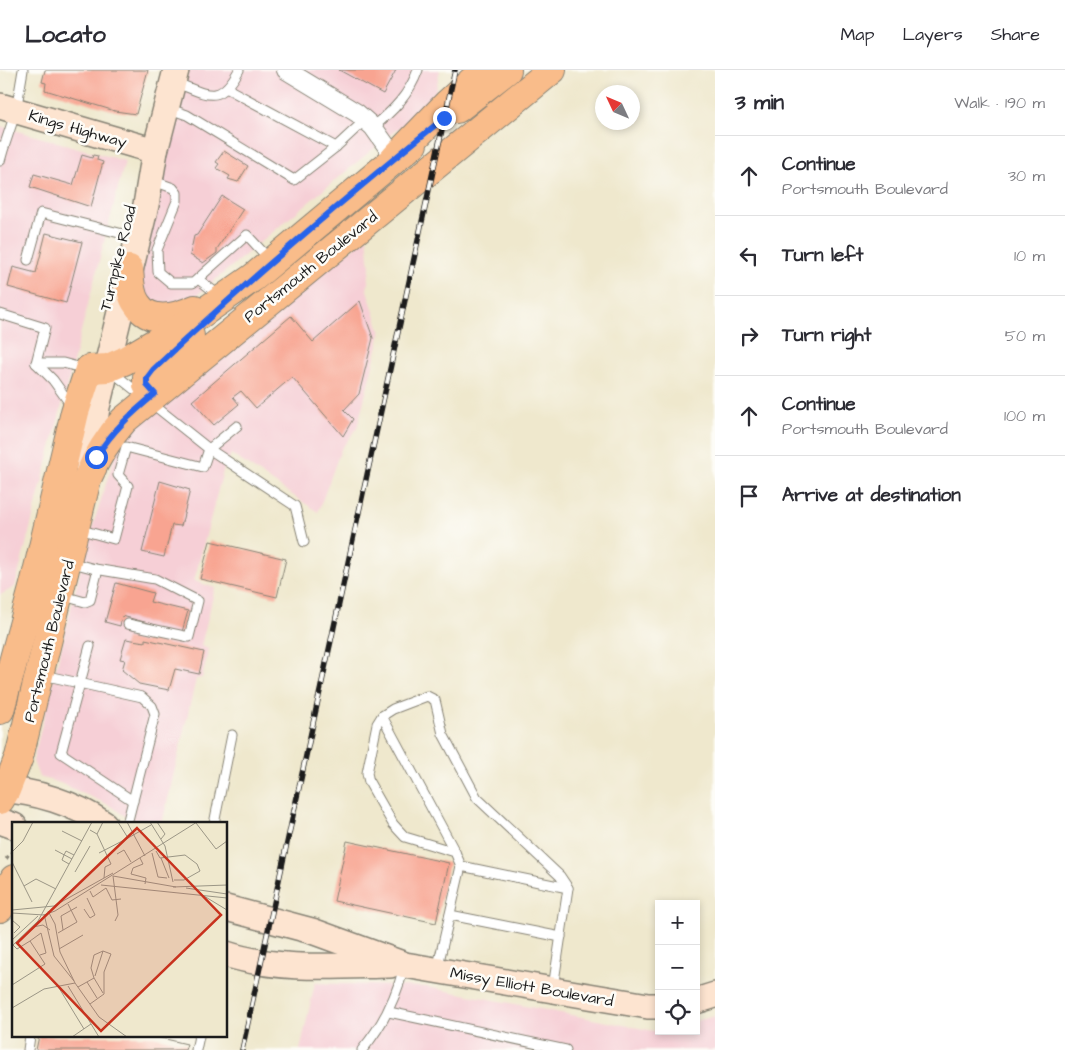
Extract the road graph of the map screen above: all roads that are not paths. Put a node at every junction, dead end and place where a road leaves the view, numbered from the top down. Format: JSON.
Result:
{"nodes":[{"id":1,"x":23,"y":70,"type":"edge"},
{"id":2,"x":239,"y":70,"type":"edge"},
{"id":3,"x":286,"y":70,"type":"edge"},
{"id":4,"x":418,"y":70,"type":"edge"},
{"id":5,"x":484,"y":70,"type":"edge"},
{"id":6,"x":507,"y":70,"type":"edge"},
{"id":7,"x":552,"y":70,"type":"edge"},
{"id":8,"x":175,"y":76,"type":"edge"},
{"id":9,"x":228,"y":89,"type":"junction"},
{"id":10,"x":8,"y":108,"type":"edge"},
{"id":11,"x":167,"y":108,"type":"junction"},
{"id":12,"x":369,"y":123,"type":"junction"},
{"id":13,"x":2,"y":146,"type":"edge"},
{"id":14,"x":336,"y":147,"type":"junction"},
{"id":15,"x":156,"y":150,"type":"junction"},
{"id":16,"x":395,"y":158,"type":"junction"},
{"id":17,"x":0,"y":161,"type":"edge"},
{"id":18,"x":146,"y":179,"type":"junction"},
{"id":19,"x":123,"y":234,"type":"junction"},
{"id":20,"x":28,"y":260,"type":"dead end"},
{"id":21,"x":129,"y":269,"type":"junction"},
{"id":22,"x":263,"y":269,"type":"junction"},
{"id":23,"x":198,"y":279,"type":"junction"},
{"id":24,"x":222,"y":298,"type":"junction"},
{"id":25,"x":0,"y":314,"type":"edge"},
{"id":26,"x":36,"y":363,"type":"junction"},
{"id":27,"x":98,"y":369,"type":"junction"},
{"id":28,"x":151,"y":397,"type":"junction"},
{"id":29,"x":75,"y":412,"type":"junction"},
{"id":30,"x":236,"y":426,"type":"dead end"},
{"id":31,"x":209,"y":449,"type":"junction"},
{"id":32,"x":87,"y":479,"type":"junction"},
{"id":33,"x":76,"y":528,"type":"junction"},
{"id":34,"x":304,"y":542,"type":"dead end"},
{"id":35,"x":68,"y":562,"type":"junction"},
{"id":36,"x":95,"y":569,"type":"junction"},
{"id":37,"x":60,"y":595,"type":"junction"},
{"id":38,"x":128,"y":624,"type":"dead end"},
{"id":39,"x":90,"y":646,"type":"dead end"},
{"id":40,"x":40,"y":675,"type":"junction"},
{"id":41,"x":78,"y":683,"type":"junction"},
{"id":42,"x":0,"y":710,"type":"edge"},
{"id":43,"x":382,"y":716,"type":"junction"},
{"id":44,"x":232,"y":735,"type":"dead end"},
{"id":45,"x":2,"y":794,"type":"edge"},
{"id":46,"x":133,"y":801,"type":"junction"},
{"id":47,"x":0,"y":821,"type":"edge"},
{"id":48,"x":100,"y":822,"type":"edge"},
{"id":49,"x":128,"y":822,"type":"edge"},
{"id":50,"x":214,"y":822,"type":"edge"},
{"id":51,"x":12,"y":825,"type":"edge"},
{"id":52,"x":455,"y":852,"type":"junction"},
{"id":53,"x":461,"y":866,"type":"junction"},
{"id":54,"x":10,"y":869,"type":"edge"},
{"id":55,"x":568,"y":888,"type":"junction"},
{"id":56,"x":0,"y":908,"type":"edge"},
{"id":57,"x":228,"y":909,"type":"edge"},
{"id":58,"x":450,"y":915,"type":"junction"},
{"id":59,"x":561,"y":937,"type":"junction"},
{"id":60,"x":228,"y":954,"type":"edge"},
{"id":61,"x":405,"y":965,"type":"junction"},
{"id":62,"x":437,"y":970,"type":"junction"},
{"id":63,"x":553,"y":990,"type":"junction"},
{"id":64,"x":715,"y":995,"type":"edge"},
{"id":65,"x":700,"y":1000,"type":"edge"},
{"id":66,"x":655,"y":1006,"type":"edge"},
{"id":67,"x":389,"y":1012,"type":"junction"},
{"id":68,"x":362,"y":1050,"type":"edge"},
{"id":69,"x":566,"y":1050,"type":"edge"}],
"edges":[{"from":1,"to":10,"type":"lane"},
{"from":2,"to":9,"type":"lane"},
{"from":3,"to":12,"type":"street"},
{"from":4,"to":12,"type":"lane"},
{"from":5,"to":16,"type":"main road"},
{"from":6,"to":16,"type":"main road","name":"Portsmouth Boulevard"},
{"from":7,"to":28,"type":"main road","name":"Portsmouth Boulevard"},
{"from":8,"to":9,"type":"lane"},
{"from":8,"to":11,"type":"street","name":"Turnpike Road"},
{"from":9,"to":14,"type":"lane"},
{"from":10,"to":13,"type":"lane"},
{"from":10,"to":15,"type":"street","name":"Kings Highway"},
{"from":11,"to":14,"type":"lane"},
{"from":11,"to":15,"type":"street","name":"Turnpike Road"},
{"from":12,"to":14,"type":"lane"},
{"from":12,"to":16,"type":"street"},
{"from":13,"to":17,"type":"lane"},
{"from":15,"to":18,"type":"street","name":"Turnpike Road"},
{"from":16,"to":22,"type":"main road","name":"Portsmouth Boulevard"},
{"from":18,"to":19,"type":"street","name":"Turnpike Road"},
{"from":18,"to":21,"type":"street","name":"Turnpike Road"},
{"from":18,"to":23,"type":"lane"},
{"from":19,"to":20,"type":"lane"},
{"from":19,"to":27,"type":"street","name":"Turnpike Road"},
{"from":21,"to":24,"type":"main road"},
{"from":21,"to":27,"type":"street","name":"Turnpike Road"},
{"from":22,"to":23,"type":"lane"},
{"from":22,"to":24,"type":"main road","name":"Portsmouth Boulevard"},
{"from":22,"to":28,"type":"main road"},
{"from":23,"to":24,"type":"lane"},
{"from":24,"to":27,"type":"main road","name":"Portsmouth Boulevard"},
{"from":25,"to":26,"type":"lane"},
{"from":26,"to":27,"type":"lane"},
{"from":26,"to":29,"type":"lane"},
{"from":27,"to":28,"type":"lane"},
{"from":27,"to":29,"type":"main road","name":"Portsmouth Boulevard"},
{"from":27,"to":32,"type":"street","name":"Portsmouth Boulevard"},
{"from":28,"to":31,"type":"lane"},
{"from":28,"to":32,"type":"main road","name":"Portsmouth Boulevard"},
{"from":29,"to":42,"type":"main road","name":"Portsmouth Boulevard"},
{"from":30,"to":31,"type":"lane"},
{"from":31,"to":33,"type":"lane"},
{"from":31,"to":34,"type":"lane"},
{"from":32,"to":33,"type":"main road","name":"Portsmouth Boulevard"},
{"from":33,"to":35,"type":"main road","name":"Portsmouth Boulevard"},
{"from":35,"to":36,"type":"lane"},
{"from":35,"to":37,"type":"main road","name":"Portsmouth Boulevard"},
{"from":36,"to":37,"type":"lane"},
{"from":36,"to":38,"type":"lane"},
{"from":37,"to":40,"type":"main road","name":"Portsmouth Boulevard"},
{"from":39,"to":41,"type":"lane"},
{"from":40,"to":41,"type":"lane"},
{"from":40,"to":45,"type":"main road","name":"Portsmouth Boulevard"},
{"from":41,"to":46,"type":"lane"},
{"from":41,"to":46,"type":"lane"},
{"from":43,"to":52,"type":"lane"},
{"from":43,"to":52,"type":"lane"},
{"from":43,"to":55,"type":"lane"},
{"from":44,"to":50,"type":"lane"},
{"from":45,"to":48,"type":"street"},
{"from":46,"to":49,"type":"lane"},
{"from":47,"to":51,"type":"street"},
{"from":52,"to":53,"type":"lane"},
{"from":53,"to":55,"type":"lane"},
{"from":53,"to":58,"type":"lane"},
{"from":54,"to":56,"type":"main road"},
{"from":55,"to":59,"type":"lane"},
{"from":57,"to":61,"type":"street","name":"Missy Elliott Boulevard"},
{"from":58,"to":59,"type":"lane"},
{"from":58,"to":62,"type":"lane"},
{"from":59,"to":63,"type":"lane"},
{"from":60,"to":61,"type":"street","name":"Missy Elliott Boulevard"},
{"from":61,"to":62,"type":"street","name":"Missy Elliott Boulevard"},
{"from":61,"to":67,"type":"lane"},
{"from":62,"to":63,"type":"street","name":"Missy Elliott Boulevard"},
{"from":63,"to":66,"type":"street","name":"Missy Elliott Boulevard"},
{"from":64,"to":65,"type":"street"},
{"from":67,"to":68,"type":"lane"},
{"from":67,"to":69,"type":"lane"}]}
